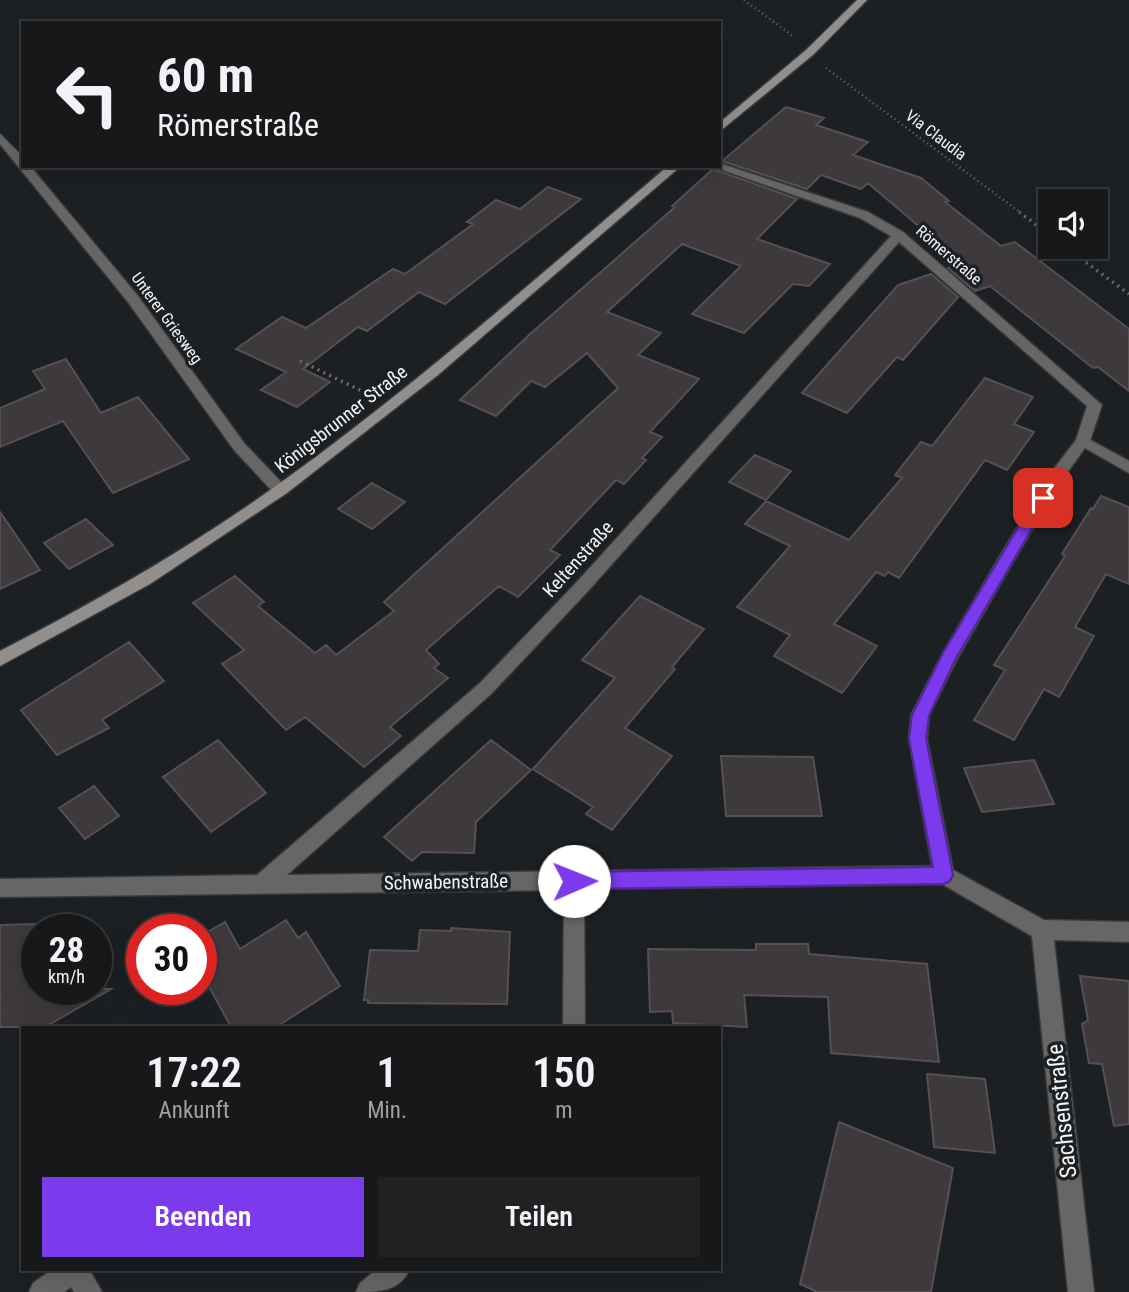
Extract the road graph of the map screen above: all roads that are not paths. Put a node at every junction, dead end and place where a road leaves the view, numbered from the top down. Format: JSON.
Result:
{"nodes":[{"id":1,"x":862,"y":0,"type":"edge"},
{"id":2,"x":721,"y":127,"type":"edge"},
{"id":3,"x":0,"y":136,"type":"edge"},
{"id":4,"x":21,"y":161,"type":"edge"},
{"id":5,"x":721,"y":167,"type":"edge"},
{"id":6,"x":26,"y":168,"type":"edge"},
{"id":7,"x":673,"y":168,"type":"edge"},
{"id":8,"x":899,"y":235,"type":"junction"},
{"id":9,"x":1083,"y":441,"type":"junction"},
{"id":10,"x":1129,"y":468,"type":"edge"},
{"id":11,"x":281,"y":490,"type":"junction"},
{"id":12,"x":0,"y":659,"type":"edge"},
{"id":13,"x":944,"y":875,"type":"junction"},
{"id":14,"x":574,"y":881,"type":"junction"},
{"id":15,"x":262,"y":884,"type":"junction"},
{"id":16,"x":0,"y":888,"type":"edge"},
{"id":17,"x":1042,"y":930,"type":"junction"},
{"id":18,"x":1129,"y":932,"type":"edge"},
{"id":19,"x":574,"y":1026,"type":"edge"},
{"id":20,"x":72,"y":1271,"type":"edge"},
{"id":21,"x":76,"y":1271,"type":"edge"},
{"id":22,"x":395,"y":1271,"type":"edge"},
{"id":23,"x":43,"y":1292,"type":"edge"},
{"id":24,"x":89,"y":1292,"type":"edge"},
{"id":25,"x":369,"y":1292,"type":"edge"},
{"id":26,"x":1081,"y":1292,"type":"edge"}],
"edges":[{"from":1,"to":2,"type":"street"},
{"from":3,"to":4,"type":"street","name":"Unterer Griesweg"},
{"from":5,"to":8,"type":"street","name":"Römerstraße"},
{"from":6,"to":11,"type":"street","name":"Unterer Griesweg"},
{"from":7,"to":11,"type":"street","name":"Königsbrunner Straße"},
{"from":8,"to":9,"type":"street","name":"Römerstraße"},
{"from":8,"to":15,"type":"street","name":"Keltenstraße"},
{"from":9,"to":10,"type":"street"},
{"from":9,"to":13,"type":"street","name":"Römerstraße"},
{"from":11,"to":12,"type":"street","name":"Königsbrunner Straße"},
{"from":13,"to":14,"type":"street","name":"Schwabenstraße"},
{"from":13,"to":17,"type":"street"},
{"from":14,"to":15,"type":"street","name":"Schwabenstraße"},
{"from":14,"to":19,"type":"street"},
{"from":15,"to":16,"type":"street","name":"Schwabenstraße"},
{"from":17,"to":18,"type":"street"},
{"from":17,"to":26,"type":"street","name":"Sachsenstraße"},
{"from":20,"to":23,"type":"street"},
{"from":21,"to":24,"type":"street"},
{"from":22,"to":25,"type":"street"}]}
